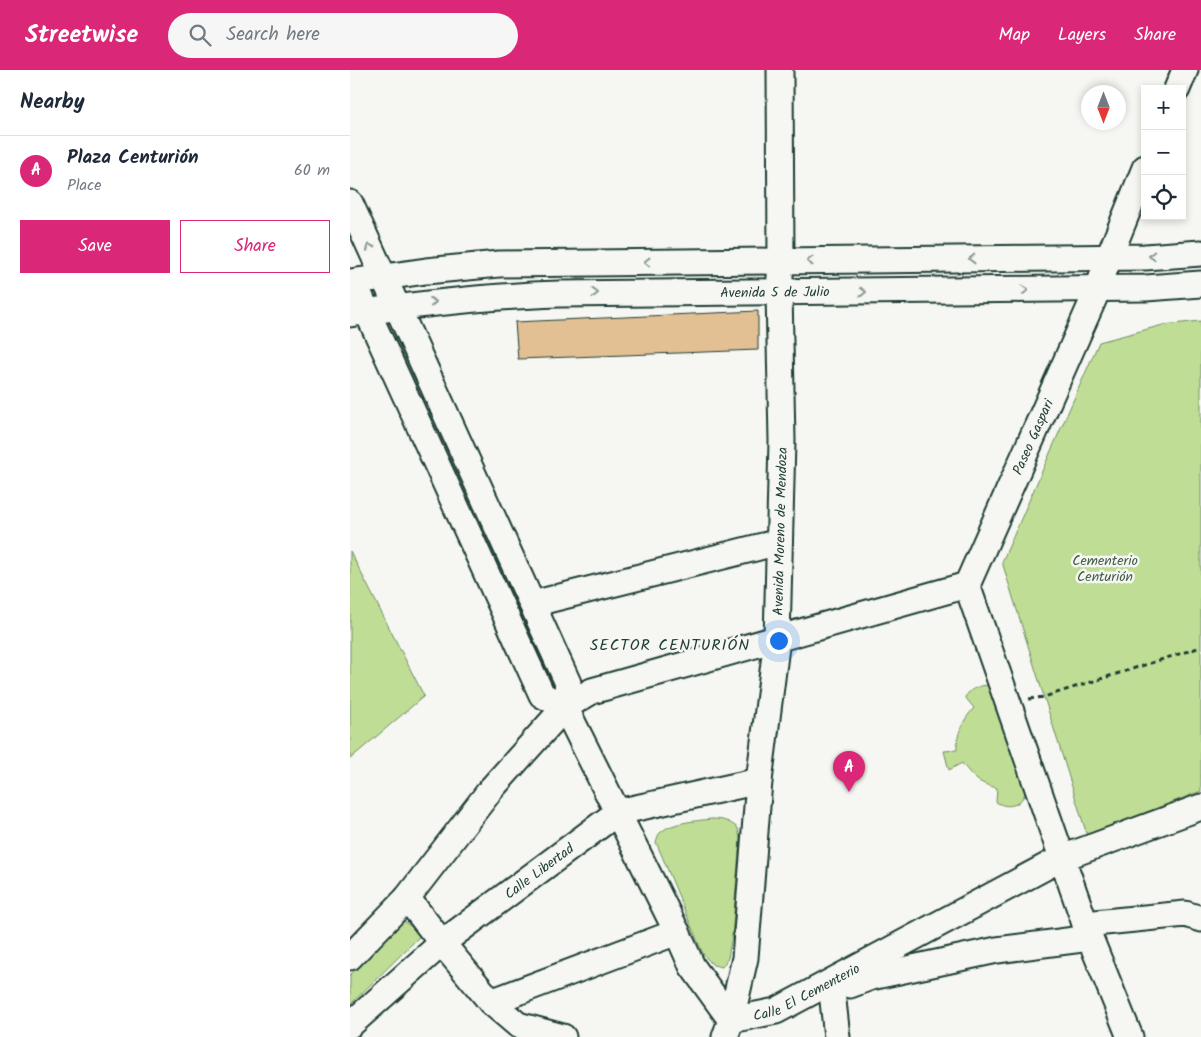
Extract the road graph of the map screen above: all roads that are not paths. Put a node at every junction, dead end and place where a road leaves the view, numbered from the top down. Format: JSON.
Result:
{"nodes":[{"id":1,"x":780,"y":70,"type":"edge"},
{"id":2,"x":1185,"y":70,"type":"edge"},
{"id":3,"x":1179,"y":85,"type":"edge"},
{"id":4,"x":1142,"y":175,"type":"edge"},
{"id":5,"x":350,"y":202,"type":"edge"},
{"id":6,"x":1201,"y":253,"type":"edge"},
{"id":7,"x":1109,"y":257,"type":"junction"},
{"id":8,"x":781,"y":261,"type":"junction"},
{"id":9,"x":384,"y":277,"type":"junction"},
{"id":10,"x":351,"y":279,"type":"edge"},
{"id":11,"x":1201,"y":284,"type":"edge"},
{"id":12,"x":1098,"y":289,"type":"junction"},
{"id":13,"x":779,"y":292,"type":"junction"},
{"id":14,"x":398,"y":307,"type":"junction"},
{"id":15,"x":359,"y":312,"type":"edge"},
{"id":16,"x":779,"y":542,"type":"junction"},
{"id":17,"x":967,"y":585,"type":"junction"},
{"id":18,"x":532,"y":604,"type":"junction"},
{"id":19,"x":777,"y":638,"type":"junction"},
{"id":20,"x":565,"y":708,"type":"junction"},
{"id":21,"x":759,"y":781,"type":"junction"},
{"id":22,"x":1201,"y":807,"type":"edge"},
{"id":23,"x":618,"y":812,"type":"junction"},
{"id":24,"x":1062,"y":858,"type":"junction"},
{"id":25,"x":407,"y":898,"type":"junction"},
{"id":26,"x":1201,"y":919,"type":"edge"},
{"id":27,"x":1088,"y":931,"type":"junction"},
{"id":28,"x":677,"y":932,"type":"junction"},
{"id":29,"x":442,"y":943,"type":"junction"},
{"id":30,"x":350,"y":957,"type":"edge"},
{"id":31,"x":832,"y":992,"type":"junction"},
{"id":32,"x":491,"y":1002,"type":"junction"},
{"id":33,"x":776,"y":1011,"type":"junction"},
{"id":34,"x":350,"y":1025,"type":"edge"},
{"id":35,"x":728,"y":1028,"type":"edge"},
{"id":36,"x":563,"y":1037,"type":"edge"},
{"id":37,"x":837,"y":1037,"type":"edge"},
{"id":38,"x":1130,"y":1037,"type":"edge"}],
"edges":[{"from":1,"to":8,"type":"street","name":"Avenida Moreno de Mendoza"},
{"from":2,"to":3,"type":"street"},
{"from":4,"to":7,"type":"street","name":"Paseo Gaspari"},
{"from":9,"to":5,"type":"street","one_way":true},
{"from":6,"to":7,"type":"street","one_way":true},
{"from":7,"to":8,"type":"street","one_way":true},
{"from":7,"to":12,"type":"street","name":"Paseo Gaspari"},
{"from":8,"to":9,"type":"street","one_way":true},
{"from":8,"to":13,"type":"street","name":"Avenida Moreno de Mendoza"},
{"from":9,"to":10,"type":"street"},
{"from":9,"to":14,"type":"street"},
{"from":10,"to":15,"type":"street"},
{"from":11,"to":12,"type":"street","name":"Avenida 5 de Julio"},
{"from":13,"to":12,"type":"street","name":"Avenida 5 de Julio","one_way":true},
{"from":12,"to":17,"type":"street","name":"Paseo Gaspari"},
{"from":14,"to":13,"type":"street","name":"Avenida 5 de Julio","one_way":true},
{"from":13,"to":16,"type":"street","name":"Avenida Moreno de Mendoza"},
{"from":14,"to":15,"type":"street","name":"Avenida 5 de Julio"},
{"from":14,"to":18,"type":"street"},
{"from":15,"to":20,"type":"street"},
{"from":16,"to":18,"type":"street"},
{"from":16,"to":19,"type":"street","name":"Avenida Moreno de Mendoza"},
{"from":17,"to":19,"type":"street"},
{"from":17,"to":24,"type":"street"},
{"from":18,"to":20,"type":"street"},
{"from":19,"to":20,"type":"street"},
{"from":19,"to":21,"type":"street","name":"Avenida Moreno de Mendoza"},
{"from":20,"to":23,"type":"street"},
{"from":20,"to":25,"type":"street"},
{"from":21,"to":23,"type":"street","name":"Calle Libertad"},
{"from":21,"to":35,"type":"street","name":"Avenida Moreno de Mendoza"},
{"from":22,"to":24,"type":"street","name":"Calle El Cementerio"},
{"from":23,"to":28,"type":"street"},
{"from":23,"to":29,"type":"street","name":"Calle Libertad"},
{"from":24,"to":27,"type":"street"},
{"from":24,"to":33,"type":"street","name":"Calle El Cementerio"},
{"from":25,"to":29,"type":"street"},
{"from":25,"to":30,"type":"street"},
{"from":26,"to":27,"type":"street"},
{"from":27,"to":31,"type":"street"},
{"from":27,"to":38,"type":"street"},
{"from":28,"to":32,"type":"street"},
{"from":28,"to":35,"type":"street"},
{"from":29,"to":32,"type":"street"},
{"from":29,"to":34,"type":"street","name":"Calle Libertad"},
{"from":31,"to":33,"type":"street"},
{"from":31,"to":37,"type":"street"},
{"from":32,"to":36,"type":"street"},
{"from":33,"to":35,"type":"street","name":"Calle El Cementerio"}]}
